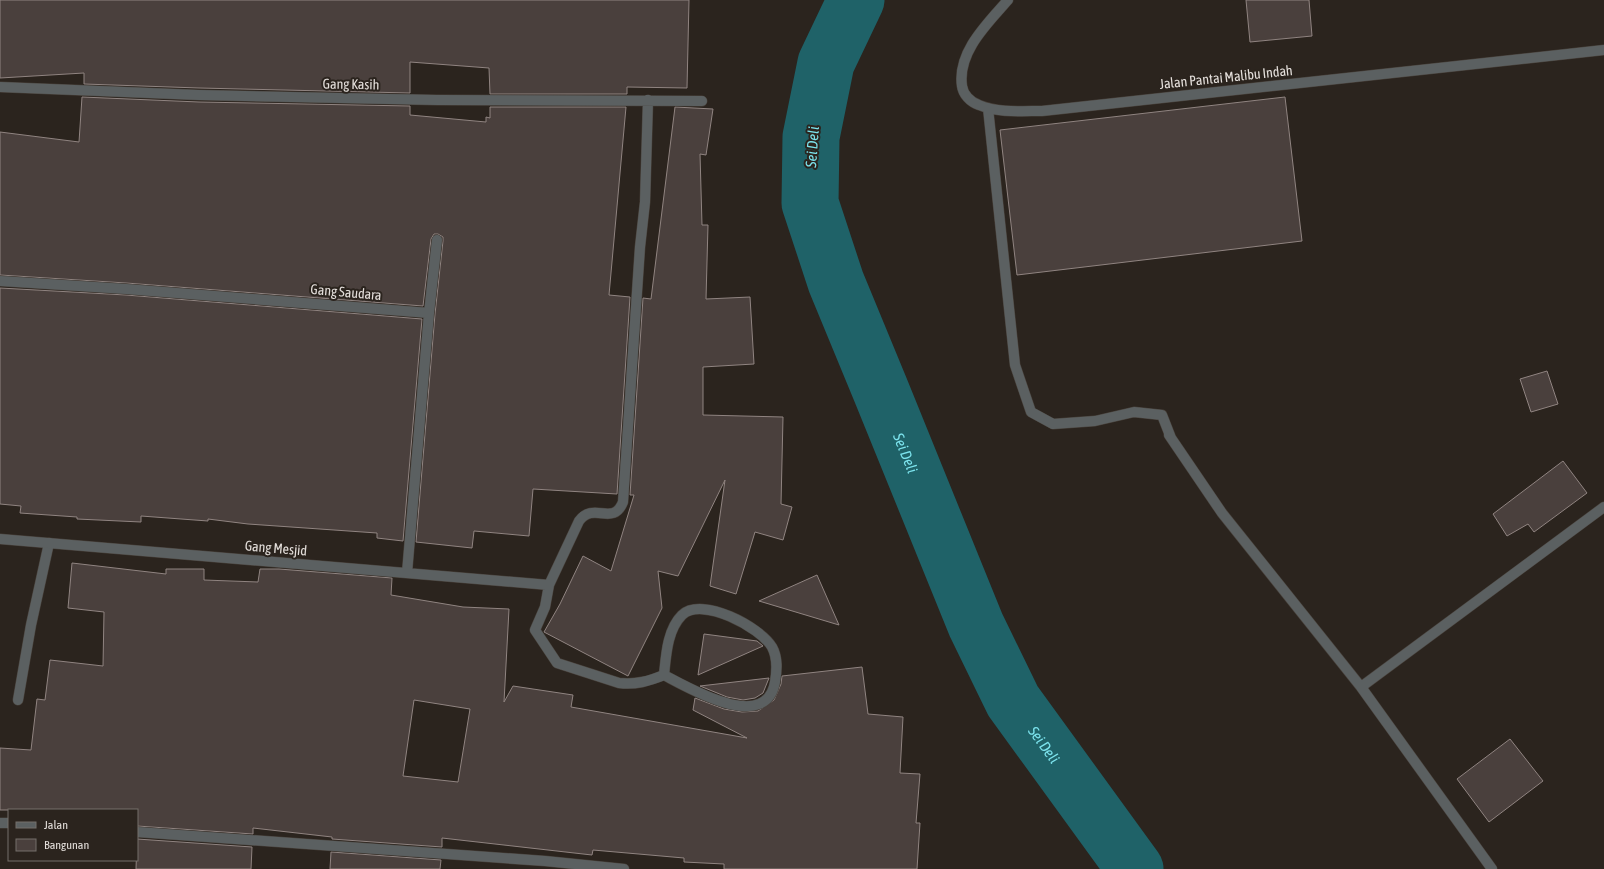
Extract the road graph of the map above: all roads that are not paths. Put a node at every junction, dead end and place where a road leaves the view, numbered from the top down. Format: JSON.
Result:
{"nodes":[{"id":1,"x":1008,"y":0,"type":"edge"},
{"id":2,"x":1604,"y":50,"type":"edge"},
{"id":3,"x":0,"y":87,"type":"edge"},
{"id":4,"x":648,"y":100,"type":"junction"},
{"id":5,"x":702,"y":100,"type":"dead end"},
{"id":6,"x":988,"y":108,"type":"junction"},
{"id":7,"x":437,"y":240,"type":"dead end"},
{"id":8,"x":0,"y":281,"type":"edge"},
{"id":9,"x":429,"y":313,"type":"junction"},
{"id":10,"x":1604,"y":507,"type":"edge"},
{"id":11,"x":0,"y":539,"type":"edge"},
{"id":12,"x":49,"y":543,"type":"junction"},
{"id":13,"x":407,"y":573,"type":"junction"},
{"id":14,"x":549,"y":585,"type":"junction"},
{"id":15,"x":664,"y":675,"type":"junction"},
{"id":16,"x":1361,"y":688,"type":"junction"},
{"id":17,"x":18,"y":700,"type":"dead end"},
{"id":18,"x":138,"y":832,"type":"edge"},
{"id":19,"x":624,"y":869,"type":"edge"},
{"id":20,"x":1492,"y":869,"type":"edge"}],
"edges":[{"from":1,"to":6,"type":"street","name":"Jalan Pantai Malibu Indah"},
{"from":2,"to":6,"type":"street","name":"Jalan Pantai Malibu Indah"},
{"from":3,"to":4,"type":"street","name":"Gang Kasih"},
{"from":4,"to":5,"type":"street","name":"Gang Kasih"},
{"from":4,"to":14,"type":"street"},
{"from":6,"to":16,"type":"street"},
{"from":7,"to":9,"type":"street"},
{"from":8,"to":9,"type":"street","name":"Gang Saudara"},
{"from":9,"to":13,"type":"street"},
{"from":10,"to":16,"type":"street"},
{"from":11,"to":12,"type":"street","name":"Gang Mesjid"},
{"from":12,"to":13,"type":"street","name":"Gang Mesjid"},
{"from":12,"to":17,"type":"street"},
{"from":13,"to":14,"type":"street","name":"Gang Mesjid"},
{"from":14,"to":15,"type":"street"},
{"from":15,"to":15,"type":"street"},
{"from":16,"to":20,"type":"street"},
{"from":18,"to":19,"type":"street"}]}
